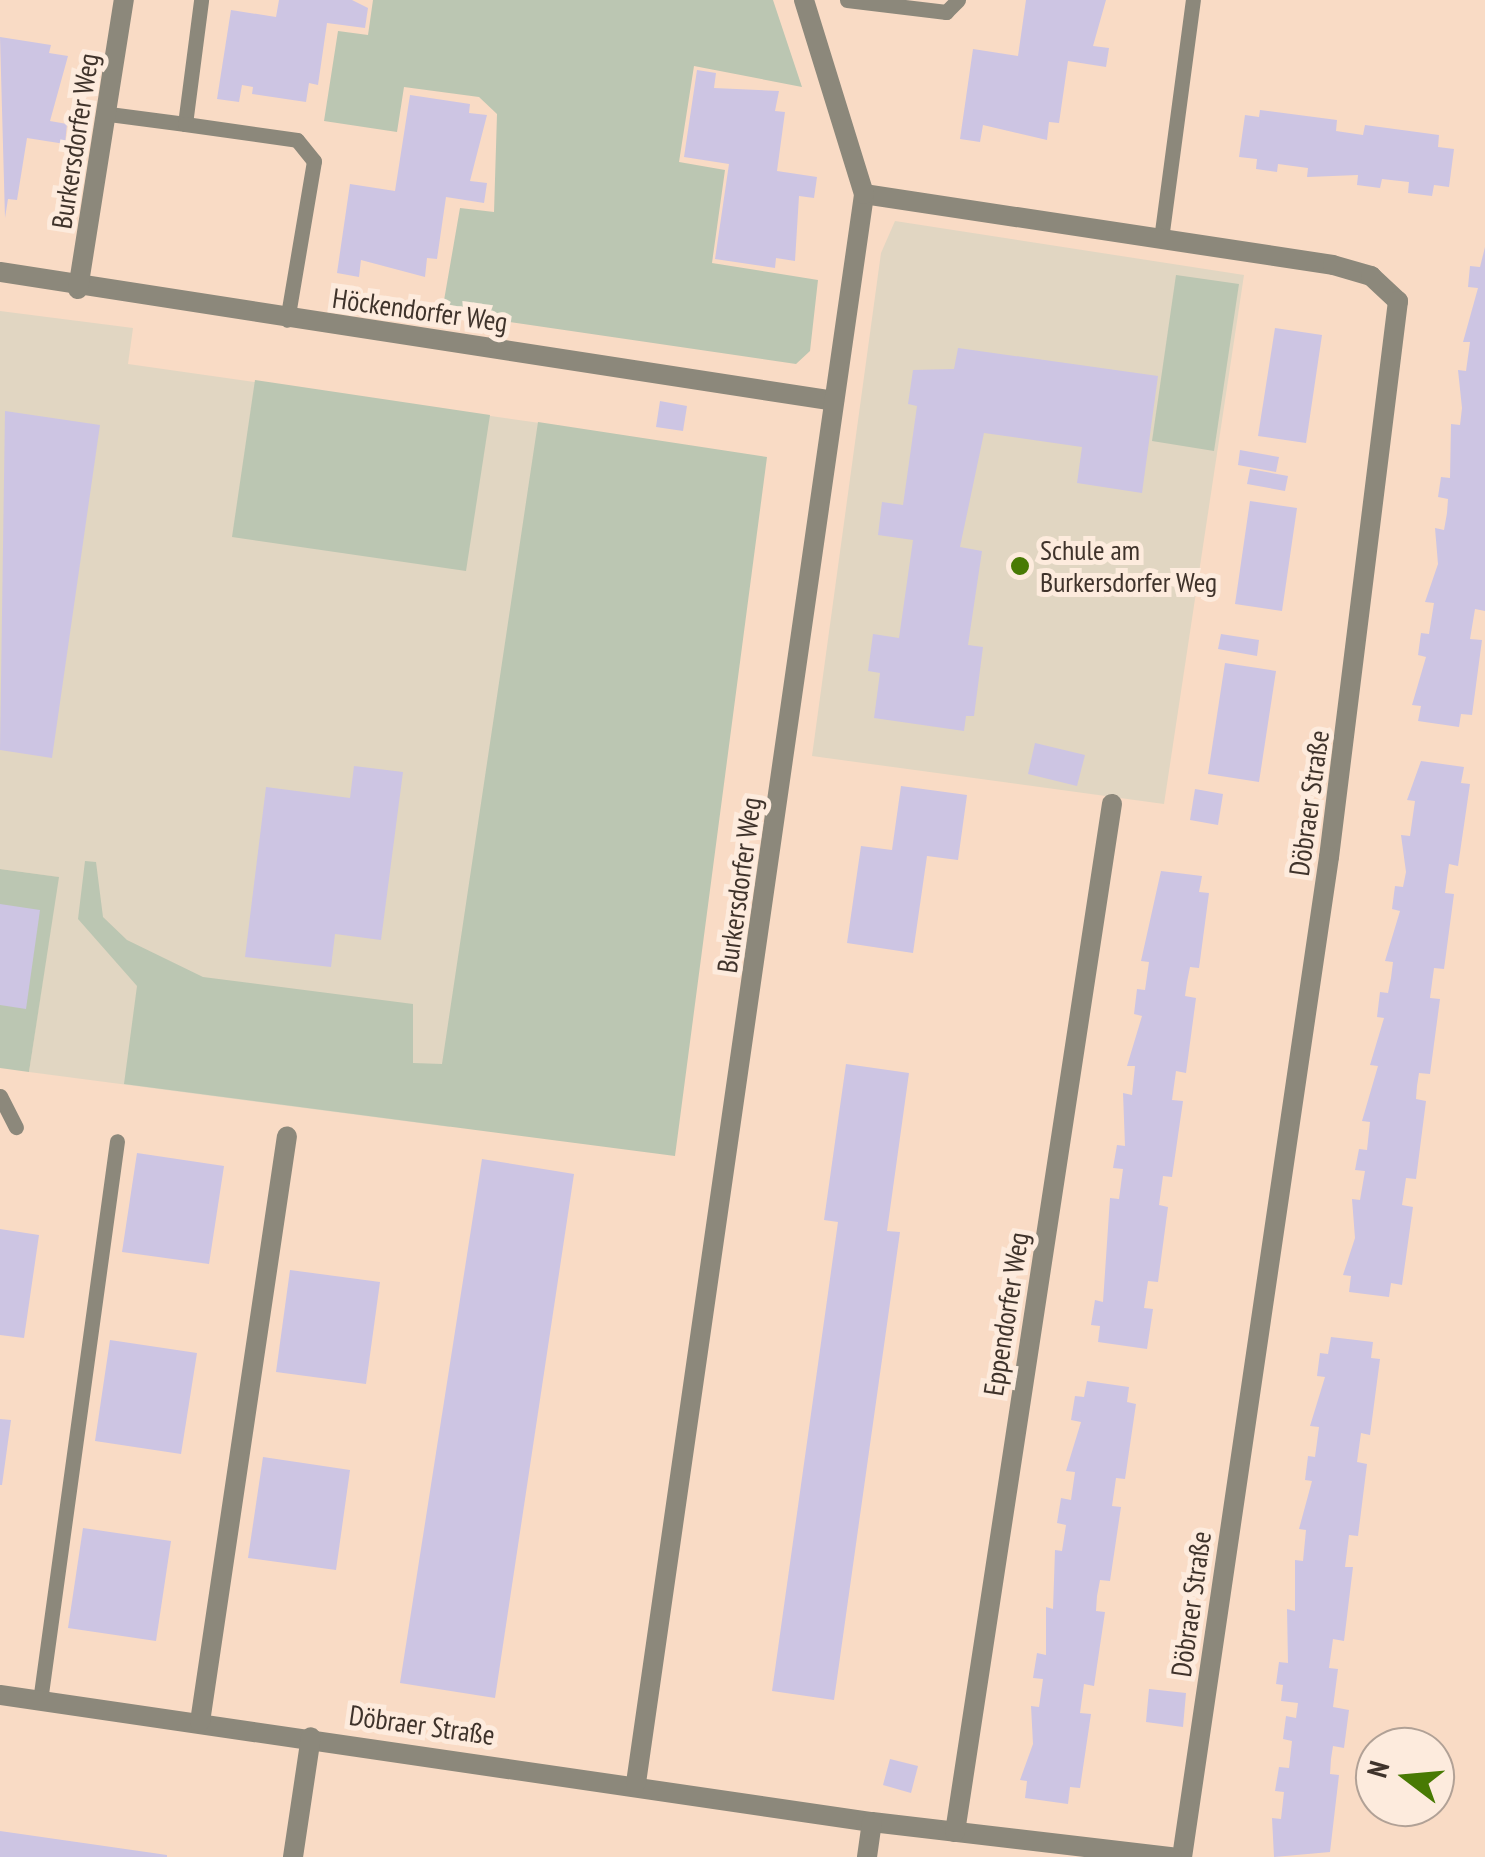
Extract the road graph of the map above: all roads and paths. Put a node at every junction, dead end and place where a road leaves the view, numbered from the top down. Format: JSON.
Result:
{"nodes":[{"id":1,"x":124,"y":0,"type":"edge"},
{"id":2,"x":201,"y":0,"type":"edge"},
{"id":3,"x":804,"y":0,"type":"edge"},
{"id":4,"x":847,"y":0,"type":"edge"},
{"id":5,"x":958,"y":0,"type":"edge"},
{"id":6,"x":1193,"y":0,"type":"edge"},
{"id":7,"x":109,"y":114,"type":"junction"},
{"id":8,"x":185,"y":124,"type":"junction"},
{"id":9,"x":864,"y":194,"type":"junction"},
{"id":10,"x":1161,"y":239,"type":"junction"},
{"id":11,"x":0,"y":272,"type":"edge"},
{"id":12,"x":78,"y":290,"type":"junction"},
{"id":13,"x":287,"y":320,"type":"junction"},
{"id":14,"x":834,"y":401,"type":"junction"},
{"id":15,"x":1112,"y":804,"type":"dead end"},
{"id":16,"x":0,"y":1096,"type":"edge"},
{"id":17,"x":16,"y":1127,"type":"dead end"},
{"id":18,"x":288,"y":1136,"type":"dead end"},
{"id":19,"x":117,"y":1141,"type":"dead end"},
{"id":20,"x":0,"y":1695,"type":"edge"},
{"id":21,"x":40,"y":1701,"type":"junction"},
{"id":22,"x":200,"y":1722,"type":"junction"},
{"id":23,"x":310,"y":1736,"type":"junction"},
{"id":24,"x":636,"y":1784,"type":"junction"},
{"id":25,"x":872,"y":1822,"type":"junction"},
{"id":26,"x":955,"y":1832,"type":"junction"},
{"id":27,"x":294,"y":1857,"type":"edge"},
{"id":28,"x":867,"y":1857,"type":"edge"},
{"id":29,"x":1172,"y":1857,"type":"edge"},
{"id":30,"x":1182,"y":1857,"type":"edge"}],
"edges":[{"from":1,"to":7,"type":"street","name":"Burkersdorfer Weg"},
{"from":2,"to":8,"type":"lane"},
{"from":3,"to":9,"type":"street","name":"Burkersdorfer Weg"},
{"from":4,"to":5,"type":"lane"},
{"from":6,"to":10,"type":"lane"},
{"from":7,"to":8,"type":"lane"},
{"from":7,"to":12,"type":"street","name":"Burkersdorfer Weg"},
{"from":8,"to":13,"type":"lane"},
{"from":9,"to":10,"type":"street","name":"Döbraer Straße"},
{"from":9,"to":14,"type":"street","name":"Burkersdorfer Weg"},
{"from":10,"to":30,"type":"street","name":"Döbraer Straße"},
{"from":11,"to":12,"type":"street","name":"Höckendorfer Weg"},
{"from":12,"to":13,"type":"street","name":"Höckendorfer Weg"},
{"from":13,"to":14,"type":"street","name":"Höckendorfer Weg"},
{"from":14,"to":24,"type":"street","name":"Burkersdorfer Weg"},
{"from":15,"to":26,"type":"street","name":"Eppendorfer Weg"},
{"from":16,"to":17,"type":"lane"},
{"from":18,"to":22,"type":"street"},
{"from":19,"to":21,"type":"lane"},
{"from":20,"to":21,"type":"street","name":"Döbraer Straße"},
{"from":21,"to":22,"type":"street","name":"Döbraer Straße"},
{"from":22,"to":23,"type":"street","name":"Döbraer Straße"},
{"from":23,"to":24,"type":"street","name":"Döbraer Straße"},
{"from":23,"to":27,"type":"street"},
{"from":24,"to":25,"type":"street","name":"Döbraer Straße"},
{"from":25,"to":26,"type":"street","name":"Döbraer Straße"},
{"from":25,"to":28,"type":"street"},
{"from":26,"to":29,"type":"street","name":"Döbraer Straße"}]}
